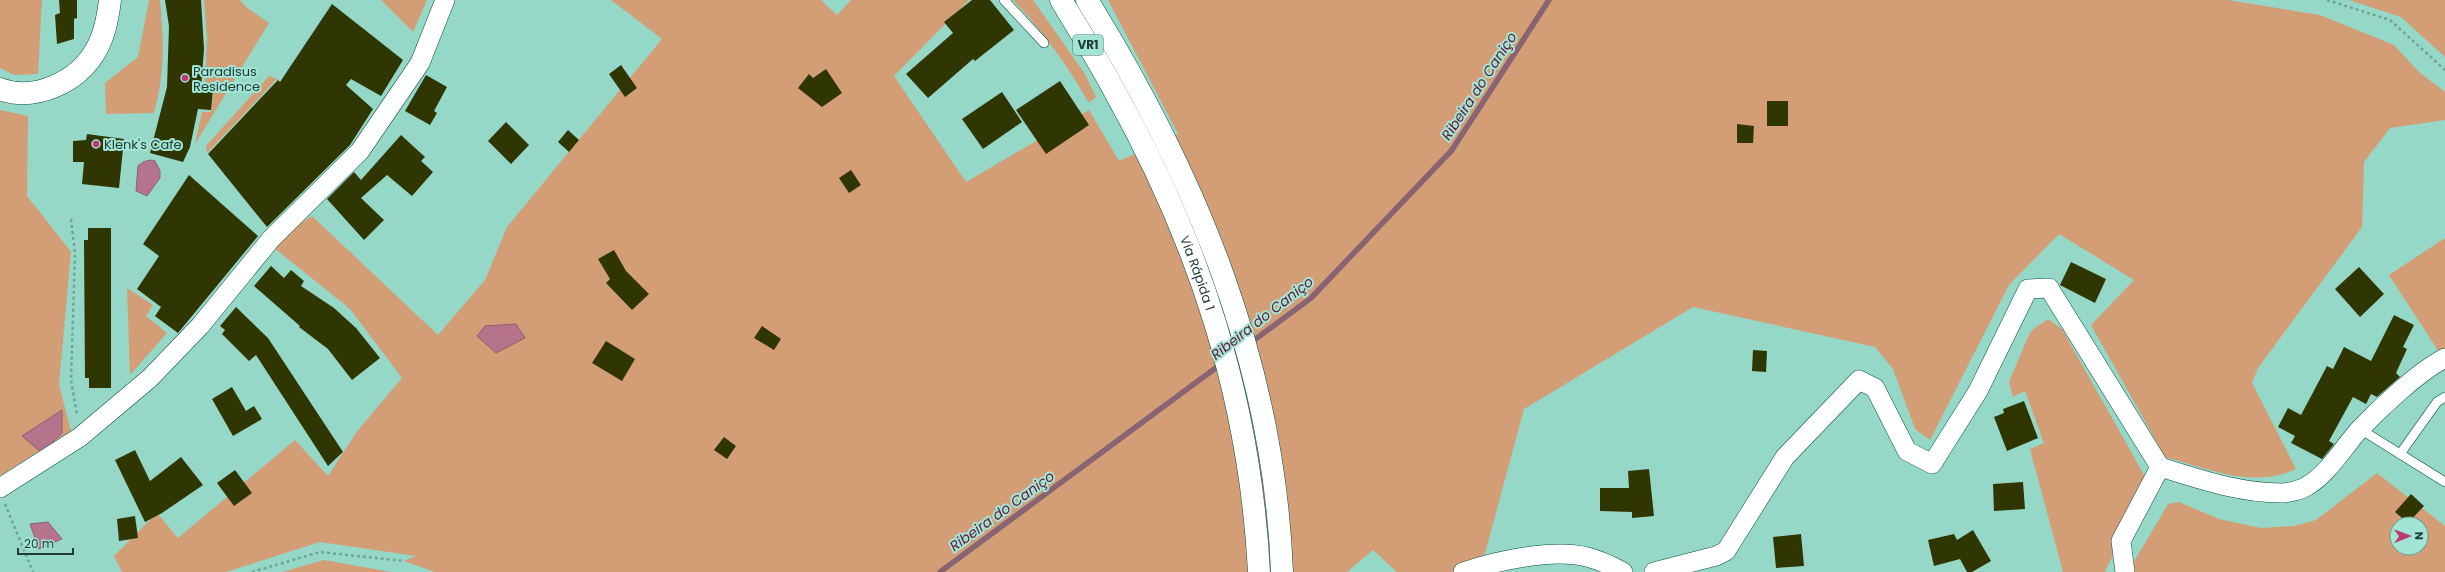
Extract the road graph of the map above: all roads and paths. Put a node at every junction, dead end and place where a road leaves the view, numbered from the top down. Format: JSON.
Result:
{"nodes":[{"id":1,"x":110,"y":0,"type":"edge"},
{"id":2,"x":445,"y":0,"type":"edge"},
{"id":3,"x":1004,"y":0,"type":"edge"},
{"id":4,"x":1061,"y":0,"type":"edge"},
{"id":5,"x":2328,"y":0,"type":"edge"},
{"id":6,"x":1091,"y":5,"type":"edge"},
{"id":7,"x":1044,"y":43,"type":"dead end"},
{"id":8,"x":2445,"y":70,"type":"edge"},
{"id":9,"x":1124,"y":85,"type":"junction"},
{"id":10,"x":0,"y":89,"type":"edge"},
{"id":11,"x":71,"y":219,"type":"dead end"},
{"id":12,"x":2445,"y":358,"type":"edge"},
{"id":13,"x":2445,"y":397,"type":"edge"},
{"id":14,"x":2360,"y":429,"type":"junction"},
{"id":15,"x":80,"y":437,"type":"junction"},
{"id":16,"x":2400,"y":454,"type":"junction"},
{"id":17,"x":2160,"y":467,"type":"junction"},
{"id":18,"x":2445,"y":482,"type":"edge"},
{"id":19,"x":2,"y":494,"type":"edge"},
{"id":20,"x":404,"y":562,"type":"dead end"},
{"id":21,"x":1705,"y":565,"type":"edge"},
{"id":22,"x":33,"y":572,"type":"edge"},
{"id":23,"x":252,"y":572,"type":"edge"},
{"id":24,"x":1258,"y":572,"type":"edge"},
{"id":25,"x":1282,"y":572,"type":"edge"},
{"id":26,"x":1463,"y":572,"type":"edge"},
{"id":27,"x":1623,"y":572,"type":"edge"},
{"id":28,"x":1654,"y":572,"type":"edge"},
{"id":29,"x":2125,"y":572,"type":"edge"}],
"edges":[{"from":1,"to":10,"type":"main road"},
{"from":2,"to":15,"type":"street"},
{"from":3,"to":7,"type":"lane"},
{"from":4,"to":9,"type":"main road","name":"Via Rápida 1","number":"VR1"},
{"from":5,"to":8,"type":"path"},
{"from":6,"to":9,"type":"main road","name":"Via Rápida 1","number":"VR1"},
{"from":9,"to":24,"type":"main road","name":"Via Rápida 1","number":"VR1"},
{"from":9,"to":25,"type":"main road","name":"Via Rápida 1","number":"VR1"},
{"from":11,"to":15,"type":"path"},
{"from":12,"to":14,"type":"street"},
{"from":13,"to":16,"type":"lane"},
{"from":14,"to":16,"type":"lane"},
{"from":14,"to":17,"type":"street"},
{"from":15,"to":19,"type":"street"},
{"from":16,"to":18,"type":"lane"},
{"from":17,"to":21,"type":"street"},
{"from":17,"to":29,"type":"street"},
{"from":19,"to":22,"type":"path"},
{"from":20,"to":23,"type":"path"},
{"from":21,"to":28,"type":"street"},
{"from":26,"to":27,"type":"street"}]}
